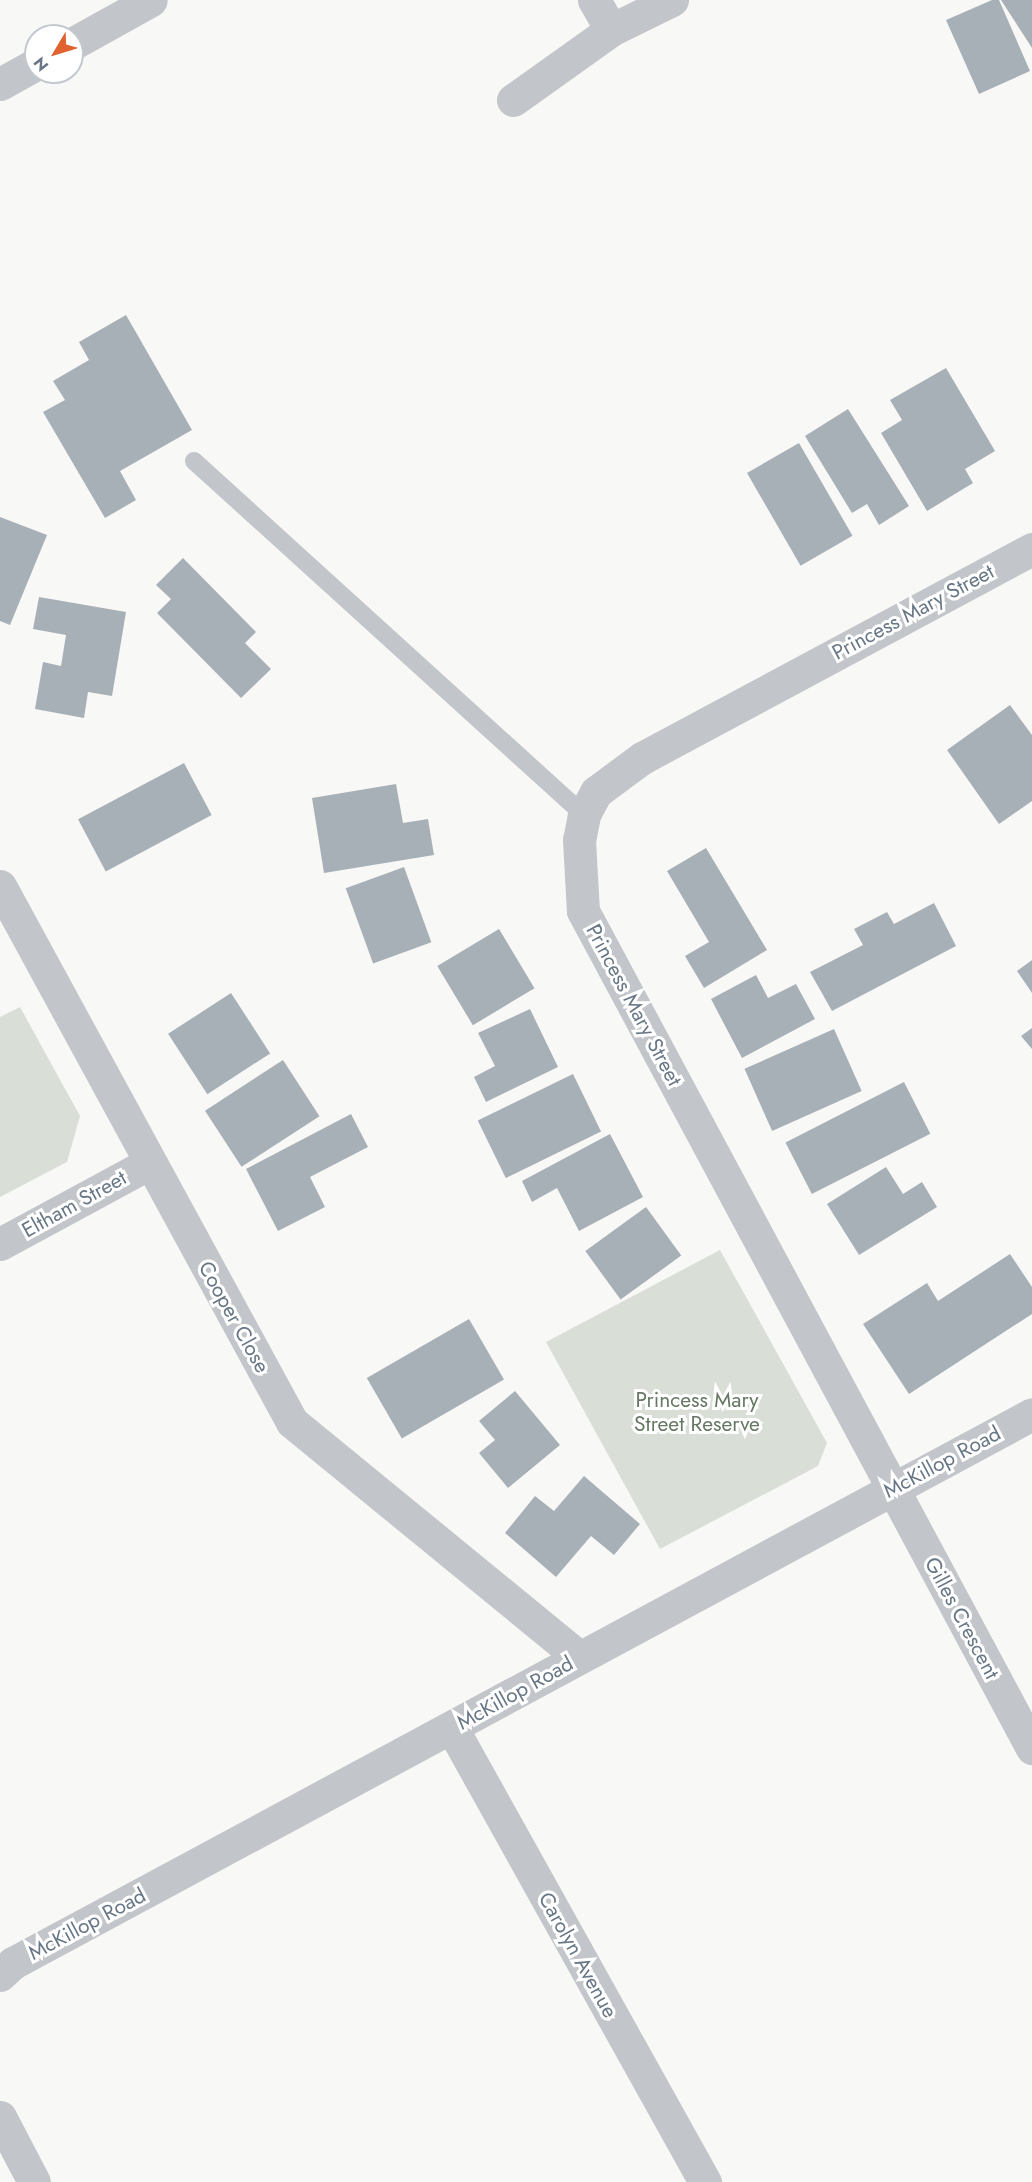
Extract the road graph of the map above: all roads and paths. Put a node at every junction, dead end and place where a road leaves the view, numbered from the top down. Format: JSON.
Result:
{"nodes":[{"id":1,"x":151,"y":0,"type":"edge"},
{"id":2,"x":594,"y":0,"type":"edge"},
{"id":3,"x":672,"y":0,"type":"edge"},
{"id":4,"x":611,"y":30,"type":"junction"},
{"id":5,"x":84,"y":37,"type":"edge"},
{"id":6,"x":24,"y":71,"type":"edge"},
{"id":7,"x":0,"y":84,"type":"edge"},
{"id":8,"x":513,"y":100,"type":"dead end"},
{"id":9,"x":194,"y":461,"type":"dead end"},
{"id":10,"x":1032,"y":549,"type":"edge"},
{"id":11,"x":584,"y":815,"type":"junction"},
{"id":12,"x":0,"y":886,"type":"edge"},
{"id":13,"x":148,"y":1164,"type":"junction"},
{"id":14,"x":0,"y":1244,"type":"edge"},
{"id":15,"x":1032,"y":1414,"type":"edge"},
{"id":16,"x":893,"y":1488,"type":"junction"},
{"id":17,"x":579,"y":1657,"type":"junction"},
{"id":18,"x":452,"y":1728,"type":"junction"},
{"id":19,"x":1032,"y":1748,"type":"edge"},
{"id":20,"x":0,"y":1975,"type":"edge"},
{"id":21,"x":0,"y":2117,"type":"edge"},
{"id":22,"x":34,"y":2182,"type":"edge"},
{"id":23,"x":705,"y":2182,"type":"edge"}],
"edges":[{"from":1,"to":5,"type":"street"},
{"from":2,"to":4,"type":"street"},
{"from":3,"to":4,"type":"street"},
{"from":4,"to":8,"type":"street"},
{"from":6,"to":7,"type":"street"},
{"from":9,"to":11,"type":"lane"},
{"from":10,"to":11,"type":"street","name":"Princess Mary Street"},
{"from":11,"to":16,"type":"street","name":"Princess Mary Street"},
{"from":12,"to":13,"type":"street","name":"Cooper Close"},
{"from":13,"to":14,"type":"street","name":"Eltham Street"},
{"from":13,"to":17,"type":"street","name":"Cooper Close"},
{"from":15,"to":16,"type":"street","name":"McKillop Road"},
{"from":16,"to":17,"type":"street","name":"McKillop Road"},
{"from":16,"to":19,"type":"street","name":"Gilles Crescent"},
{"from":17,"to":18,"type":"street","name":"McKillop Road"},
{"from":18,"to":20,"type":"street","name":"McKillop Road"},
{"from":18,"to":23,"type":"street","name":"Carolyn Avenue"},
{"from":21,"to":22,"type":"street"}]}
